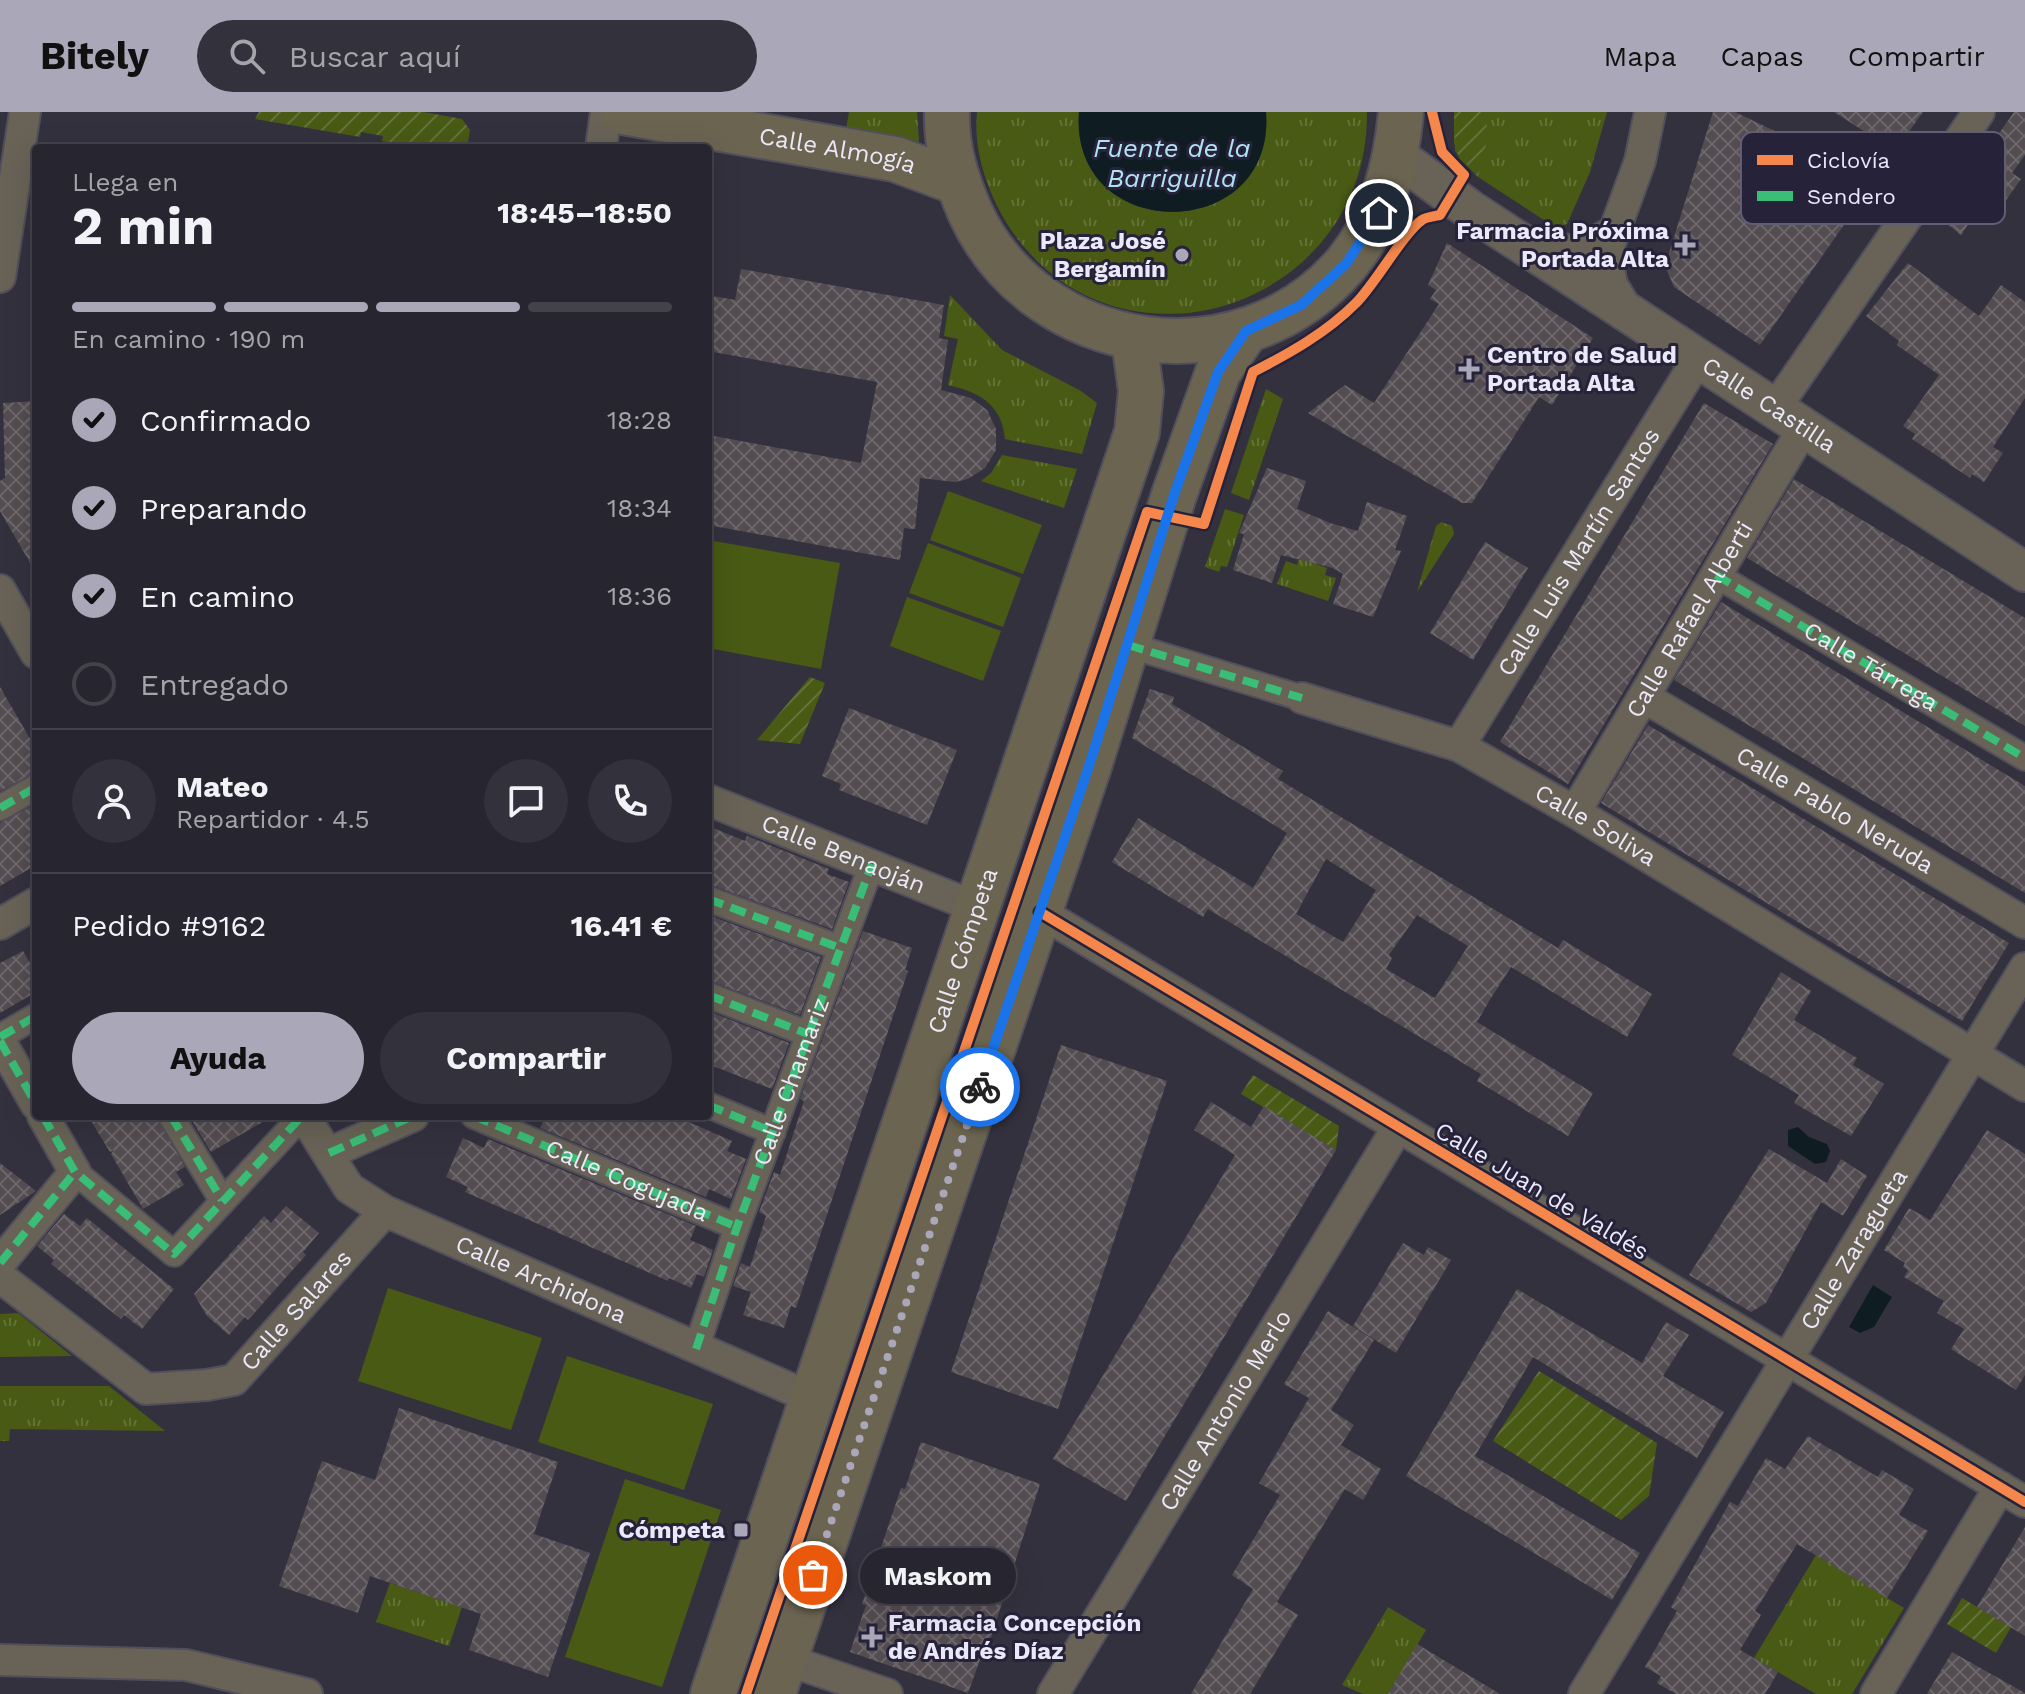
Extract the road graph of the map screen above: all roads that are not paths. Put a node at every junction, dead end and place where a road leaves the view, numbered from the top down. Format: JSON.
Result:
{"nodes":[{"id":1,"x":25,"y":112,"type":"edge"},
{"id":2,"x":606,"y":112,"type":"edge"},
{"id":3,"x":623,"y":112,"type":"edge"},
{"id":4,"x":947,"y":112,"type":"edge"},
{"id":5,"x":1401,"y":112,"type":"edge"},
{"id":6,"x":1650,"y":112,"type":"edge"},
{"id":7,"x":1979,"y":112,"type":"edge"},
{"id":8,"x":1967,"y":132,"type":"edge"},
{"id":9,"x":602,"y":144,"type":"edge"},
{"id":10,"x":1397,"y":156,"type":"junction"},
{"id":11,"x":957,"y":182,"type":"junction"},
{"id":12,"x":1910,"y":224,"type":"edge"},
{"id":13,"x":1614,"y":231,"type":"junction"},
{"id":14,"x":1522,"y":243,"type":"junction"},
{"id":15,"x":0,"y":277,"type":"edge"},
{"id":16,"x":1628,"y":311,"type":"junction"},
{"id":17,"x":1246,"y":331,"type":"junction"},
{"id":18,"x":1134,"y":340,"type":"junction"},
{"id":19,"x":1698,"y":359,"type":"junction"},
{"id":20,"x":1789,"y":419,"type":"junction"},
{"id":21,"x":2025,"y":572,"type":"edge"},
{"id":22,"x":1716,"y":575,"type":"junction"},
{"id":23,"x":0,"y":590,"type":"edge"},
{"id":24,"x":1128,"y":645,"type":"junction"},
{"id":25,"x":32,"y":646,"type":"edge"},
{"id":26,"x":1644,"y":697,"type":"junction"},
{"id":27,"x":1302,"y":698,"type":"joint"},
{"id":28,"x":1459,"y":746,"type":"junction"},
{"id":29,"x":2025,"y":758,"type":"edge"},
{"id":30,"x":32,"y":789,"type":"edge"},
{"id":31,"x":712,"y":802,"type":"edge"},
{"id":32,"x":0,"y":808,"type":"edge"},
{"id":33,"x":1575,"y":812,"type":"junction"},
{"id":34,"x":872,"y":864,"type":"junction"},
{"id":35,"x":712,"y":900,"type":"edge"},
{"id":36,"x":32,"y":905,"type":"edge"},
{"id":37,"x":978,"y":908,"type":"junction"},
{"id":38,"x":1040,"y":912,"type":"junction"},
{"id":39,"x":2025,"y":923,"type":"edge"},
{"id":40,"x":0,"y":924,"type":"edge"},
{"id":41,"x":840,"y":948,"type":"junction"},
{"id":42,"x":2025,"y":968,"type":"edge"},
{"id":43,"x":712,"y":997,"type":"edge"},
{"id":44,"x":32,"y":1019,"type":"edge"},
{"id":45,"x":808,"y":1034,"type":"junction"},
{"id":46,"x":0,"y":1039,"type":"edge"},
{"id":47,"x":1970,"y":1056,"type":"junction"},
{"id":48,"x":2025,"y":1086,"type":"edge"},
{"id":49,"x":32,"y":1097,"type":"edge"},
{"id":50,"x":712,"y":1107,"type":"edge"},
{"id":51,"x":45,"y":1120,"type":"edge"},
{"id":52,"x":173,"y":1120,"type":"edge"},
{"id":53,"x":299,"y":1120,"type":"edge"},
{"id":54,"x":306,"y":1120,"type":"edge"},
{"id":55,"x":404,"y":1120,"type":"edge"},
{"id":56,"x":483,"y":1120,"type":"edge"},
{"id":57,"x":1398,"y":1127,"type":"junction"},
{"id":58,"x":773,"y":1132,"type":"junction"},
{"id":59,"x":329,"y":1153,"type":"junction"},
{"id":60,"x":75,"y":1172,"type":"junction"},
{"id":61,"x":222,"y":1200,"type":"junction"},
{"id":62,"x":385,"y":1211,"type":"junction"},
{"id":63,"x":737,"y":1227,"type":"junction"},
{"id":64,"x":0,"y":1263,"type":"edge"},
{"id":65,"x":0,"y":1277,"type":"edge"},
{"id":66,"x":696,"y":1349,"type":"junction"},
{"id":67,"x":1787,"y":1361,"type":"junction"},
{"id":68,"x":814,"y":1399,"type":"junction"},
{"id":69,"x":2012,"y":1495,"type":"edge"},
{"id":70,"x":0,"y":1660,"type":"edge"},
{"id":71,"x":778,"y":1677,"type":"edge"},
{"id":72,"x":307,"y":1694,"type":"edge"},
{"id":73,"x":713,"y":1694,"type":"edge"},
{"id":74,"x":887,"y":1694,"type":"edge"},
{"id":75,"x":1053,"y":1694,"type":"edge"},
{"id":76,"x":1584,"y":1694,"type":"edge"},
{"id":77,"x":1876,"y":1694,"type":"edge"}],
"edges":[{"from":1,"to":15,"type":"street"},
{"from":2,"to":9,"type":"street"},
{"from":3,"to":11,"type":"main road","name":"Calle Almogía"},
{"from":4,"to":11,"type":"main road"},
{"from":5,"to":10,"type":"main road"},
{"from":6,"to":13,"type":"street"},
{"from":7,"to":8,"type":"street","name":"Calle Rafael Alberti"},
{"from":10,"to":14,"type":"street","name":"Calle Castilla"},
{"from":10,"to":17,"type":"main road"},
{"from":11,"to":18,"type":"main road"},
{"from":12,"to":20,"type":"street","name":"Calle Rafael Alberti"},
{"from":13,"to":14,"type":"street"},
{"from":13,"to":16,"type":"street"},
{"from":14,"to":16,"type":"street","name":"Calle Castilla"},
{"from":16,"to":19,"type":"street","name":"Calle Castilla"},
{"from":17,"to":18,"type":"main road"},
{"from":17,"to":24,"type":"main road"},
{"from":18,"to":37,"type":"main road","name":"Calle Cómpeta"},
{"from":19,"to":20,"type":"street","name":"Calle Castilla"},
{"from":19,"to":28,"type":"street","name":"Calle Luis Martín Santos"},
{"from":20,"to":21,"type":"street","name":"Calle Castilla"},
{"from":20,"to":22,"type":"street","name":"Calle Rafael Alberti"},
{"from":22,"to":26,"type":"street","name":"Calle Rafael Alberti"},
{"from":22,"to":29,"type":"street","name":"Calle Tárrega"},
{"from":23,"to":25,"type":"street"},
{"from":24,"to":27,"type":"street","name":"Calle Soliva"},
{"from":24,"to":38,"type":"main road"},
{"from":26,"to":33,"type":"street","name":"Calle Rafael Alberti"},
{"from":26,"to":39,"type":"street","name":"Calle Pablo Neruda"},
{"from":27,"to":28,"type":"street","name":"Calle Soliva"},
{"from":28,"to":33,"type":"street","name":"Calle Soliva"},
{"from":30,"to":32,"type":"street"},
{"from":31,"to":34,"type":"street","name":"Calle Benaoján"},
{"from":33,"to":47,"type":"street","name":"Calle Soliva"},
{"from":34,"to":37,"type":"street","name":"Calle Benaoján"},
{"from":34,"to":41,"type":"street","name":"Calle Chamariz"},
{"from":35,"to":41,"type":"street"},
{"from":36,"to":40,"type":"street"},
{"from":37,"to":68,"type":"main road","name":"Calle Cómpeta"},
{"from":38,"to":57,"type":"street","name":"Calle Juan de Valdés"},
{"from":38,"to":71,"type":"main road"},
{"from":41,"to":45,"type":"street","name":"Calle Chamariz"},
{"from":42,"to":47,"type":"street","name":"Calle Zaragueta"},
{"from":43,"to":45,"type":"street"},
{"from":44,"to":46,"type":"street"},
{"from":45,"to":58,"type":"street","name":"Calle Chamariz"},
{"from":46,"to":49,"type":"street"},
{"from":47,"to":48,"type":"street","name":"Calle Soliva"},
{"from":47,"to":67,"type":"street","name":"Calle Zaragueta"},
{"from":50,"to":58,"type":"street"},
{"from":51,"to":60,"type":"street"},
{"from":52,"to":61,"type":"street"},
{"from":53,"to":61,"type":"street"},
{"from":54,"to":59,"type":"street","name":"Calle Archidona"},
{"from":55,"to":59,"type":"street"},
{"from":56,"to":63,"type":"street","name":"Calle Cogujada"},
{"from":57,"to":67,"type":"street","name":"Calle Juan de Valdés"},
{"from":57,"to":75,"type":"street","name":"Calle Antonio Merlo"},
{"from":58,"to":63,"type":"street","name":"Calle Chamariz"},
{"from":59,"to":62,"type":"street","name":"Calle Archidona"},
{"from":60,"to":61,"type":"street"},
{"from":60,"to":64,"type":"street"},
{"from":62,"to":65,"type":"street","name":"Calle Salares"},
{"from":62,"to":66,"type":"street","name":"Calle Archidona"},
{"from":63,"to":66,"type":"street","name":"Calle Chamariz"},
{"from":66,"to":68,"type":"street","name":"Calle Archidona"},
{"from":67,"to":69,"type":"street","name":"Calle Juan de Valdés"},
{"from":67,"to":76,"type":"street","name":"Calle Zaragueta"},
{"from":68,"to":73,"type":"main road","name":"Calle Cómpeta"},
{"from":69,"to":77,"type":"street"},
{"from":70,"to":72,"type":"street"},
{"from":71,"to":74,"type":"street"}]}
